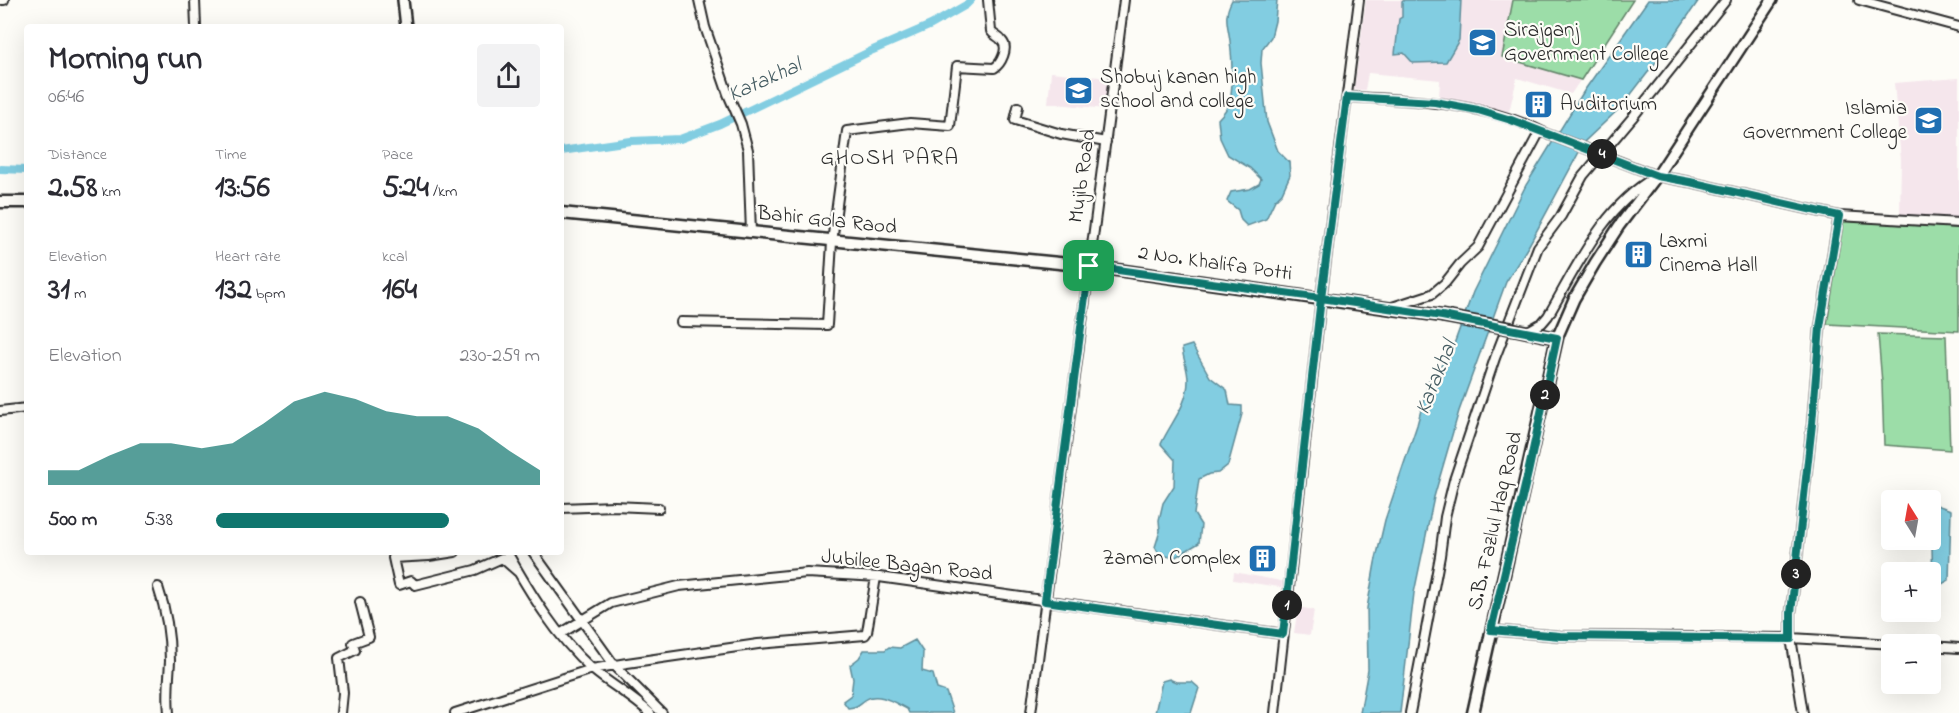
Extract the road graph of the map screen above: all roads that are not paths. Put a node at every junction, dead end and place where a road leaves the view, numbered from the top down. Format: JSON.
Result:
{"nodes":[{"id":1,"x":195,"y":0,"type":"edge"},
{"id":2,"x":403,"y":0,"type":"edge"},
{"id":3,"x":699,"y":0,"type":"edge"},
{"id":4,"x":1125,"y":0,"type":"edge"},
{"id":5,"x":1359,"y":0,"type":"edge"},
{"id":6,"x":1726,"y":0,"type":"edge"},
{"id":7,"x":1772,"y":0,"type":"edge"},
{"id":8,"x":1859,"y":0,"type":"edge"},
{"id":9,"x":988,"y":2,"type":"edge"},
{"id":10,"x":196,"y":24,"type":"edge"},
{"id":11,"x":406,"y":24,"type":"edge"},
{"id":12,"x":1959,"y":27,"type":"edge"},
{"id":13,"x":1347,"y":97,"type":"junction"},
{"id":14,"x":1017,"y":106,"type":"dead end"},
{"id":15,"x":1543,"y":133,"type":"junction"},
{"id":16,"x":1106,"y":142,"type":"junction"},
{"id":17,"x":1657,"y":176,"type":"junction"},
{"id":18,"x":0,"y":202,"type":"edge"},
{"id":19,"x":24,"y":202,"type":"edge"},
{"id":20,"x":564,"y":213,"type":"edge"},
{"id":21,"x":1839,"y":216,"type":"junction"},
{"id":22,"x":1959,"y":223,"type":"edge"},
{"id":23,"x":751,"y":233,"type":"junction"},
{"id":24,"x":832,"y":242,"type":"junction"},
{"id":25,"x":1582,"y":256,"type":"junction"},
{"id":26,"x":1595,"y":263,"type":"junction"},
{"id":27,"x":1089,"y":266,"type":"junction"},
{"id":28,"x":1321,"y":298,"type":"junction"},
{"id":29,"x":1388,"y":308,"type":"junction"},
{"id":30,"x":681,"y":322,"type":"dead end"},
{"id":31,"x":1527,"y":332,"type":"junction"},
{"id":32,"x":1557,"y":338,"type":"junction"},
{"id":33,"x":24,"y":408,"type":"edge"},
{"id":34,"x":0,"y":411,"type":"edge"},
{"id":35,"x":564,"y":508,"type":"edge"},
{"id":36,"x":659,"y":508,"type":"dead end"},
{"id":37,"x":436,"y":555,"type":"edge"},
{"id":38,"x":509,"y":555,"type":"edge"},
{"id":39,"x":535,"y":555,"type":"edge"},
{"id":40,"x":518,"y":572,"type":"junction"},
{"id":41,"x":876,"y":577,"type":"junction"},
{"id":42,"x":158,"y":587,"type":"dead end"},
{"id":43,"x":1045,"y":601,"type":"junction"},
{"id":44,"x":360,"y":602,"type":"dead end"},
{"id":45,"x":582,"y":620,"type":"junction"},
{"id":46,"x":1491,"y":630,"type":"junction"},
{"id":47,"x":560,"y":634,"type":"junction"},
{"id":48,"x":1283,"y":634,"type":"junction"},
{"id":49,"x":1791,"y":639,"type":"junction"},
{"id":50,"x":1881,"y":644,"type":"edge"},
{"id":51,"x":1941,"y":647,"type":"edge"},
{"id":52,"x":1959,"y":648,"type":"edge"},
{"id":53,"x":615,"y":665,"type":"junction"},
{"id":54,"x":592,"y":669,"type":"junction"},
{"id":55,"x":169,"y":713,"type":"edge"},
{"id":56,"x":341,"y":713,"type":"edge"},
{"id":57,"x":455,"y":713,"type":"edge"},
{"id":58,"x":650,"y":713,"type":"edge"},
{"id":59,"x":662,"y":713,"type":"edge"},
{"id":60,"x":1030,"y":713,"type":"edge"},
{"id":61,"x":1275,"y":713,"type":"edge"},
{"id":62,"x":1410,"y":713,"type":"edge"},
{"id":63,"x":1473,"y":713,"type":"edge"},
{"id":64,"x":1803,"y":713,"type":"edge"}],
"edges":[{"from":1,"to":10,"type":"street"},
{"from":2,"to":11,"type":"street"},
{"from":3,"to":23,"type":"street"},
{"from":4,"to":16,"type":"street","name":"Mujib Road"},
{"from":5,"to":13,"type":"street"},
{"from":6,"to":62,"type":"street"},
{"from":7,"to":17,"type":"street"},
{"from":8,"to":12,"type":"street"},
{"from":9,"to":24,"type":"street"},
{"from":13,"to":15,"type":"street"},
{"from":13,"to":28,"type":"street"},
{"from":14,"to":16,"type":"street"},
{"from":15,"to":17,"type":"street","bridge":true},
{"from":15,"to":29,"type":"street"},
{"from":16,"to":27,"type":"street","name":"Mujib Road"},
{"from":17,"to":21,"type":"street"},
{"from":17,"to":25,"type":"street"},
{"from":17,"to":26,"type":"street"},
{"from":18,"to":19,"type":"main road"},
{"from":20,"to":23,"type":"main road","name":"Bahir Gola Raod"},
{"from":21,"to":22,"type":"street"},
{"from":21,"to":49,"type":"street"},
{"from":23,"to":24,"type":"main road","name":"Bahir Gola Raod"},
{"from":24,"to":27,"type":"main road","name":"Bahir Gola Raod"},
{"from":24,"to":30,"type":"street"},
{"from":25,"to":26,"type":"street"},
{"from":25,"to":31,"type":"street"},
{"from":26,"to":32,"type":"street"},
{"from":27,"to":28,"type":"main road","name":"2 No. Khalifa Potti"},
{"from":27,"to":43,"type":"street","name":"Mujib Road"},
{"from":28,"to":29,"type":"main road","name":"2 No. Khalifa Potti"},
{"from":28,"to":48,"type":"street"},
{"from":29,"to":31,"type":"main road","name":"2 No. Khalifa Potti","bridge":true},
{"from":31,"to":32,"type":"main road","name":"2 No. Khalifa Potti"},
{"from":32,"to":46,"type":"main road","name":"S.B. Fazlul Haq Road"},
{"from":33,"to":34,"type":"street"},
{"from":35,"to":36,"type":"street"},
{"from":37,"to":40,"type":"street"},
{"from":38,"to":40,"type":"street"},
{"from":39,"to":45,"type":"street"},
{"from":40,"to":47,"type":"street"},
{"from":41,"to":43,"type":"street","name":"Jubilee Bagan Road"},
{"from":41,"to":45,"type":"street","name":"Jubilee Bagan Road"},
{"from":41,"to":53,"type":"street"},
{"from":42,"to":55,"type":"street"},
{"from":43,"to":48,"type":"street","name":"Jubilee Bagan Road"},
{"from":43,"to":60,"type":"street","name":"Mujib Road"},
{"from":44,"to":56,"type":"street"},
{"from":45,"to":47,"type":"street","name":"Jubilee Bagan Road"},
{"from":45,"to":53,"type":"street"},
{"from":46,"to":49,"type":"street"},
{"from":46,"to":63,"type":"main road","name":"S.B. Fazlul Haq Road"},
{"from":47,"to":54,"type":"street"},
{"from":48,"to":61,"type":"street"},
{"from":49,"to":50,"type":"street"},
{"from":49,"to":64,"type":"street"},
{"from":51,"to":52,"type":"street"},
{"from":53,"to":54,"type":"street"},
{"from":53,"to":59,"type":"street"},
{"from":54,"to":57,"type":"street"},
{"from":54,"to":58,"type":"street"}]}
